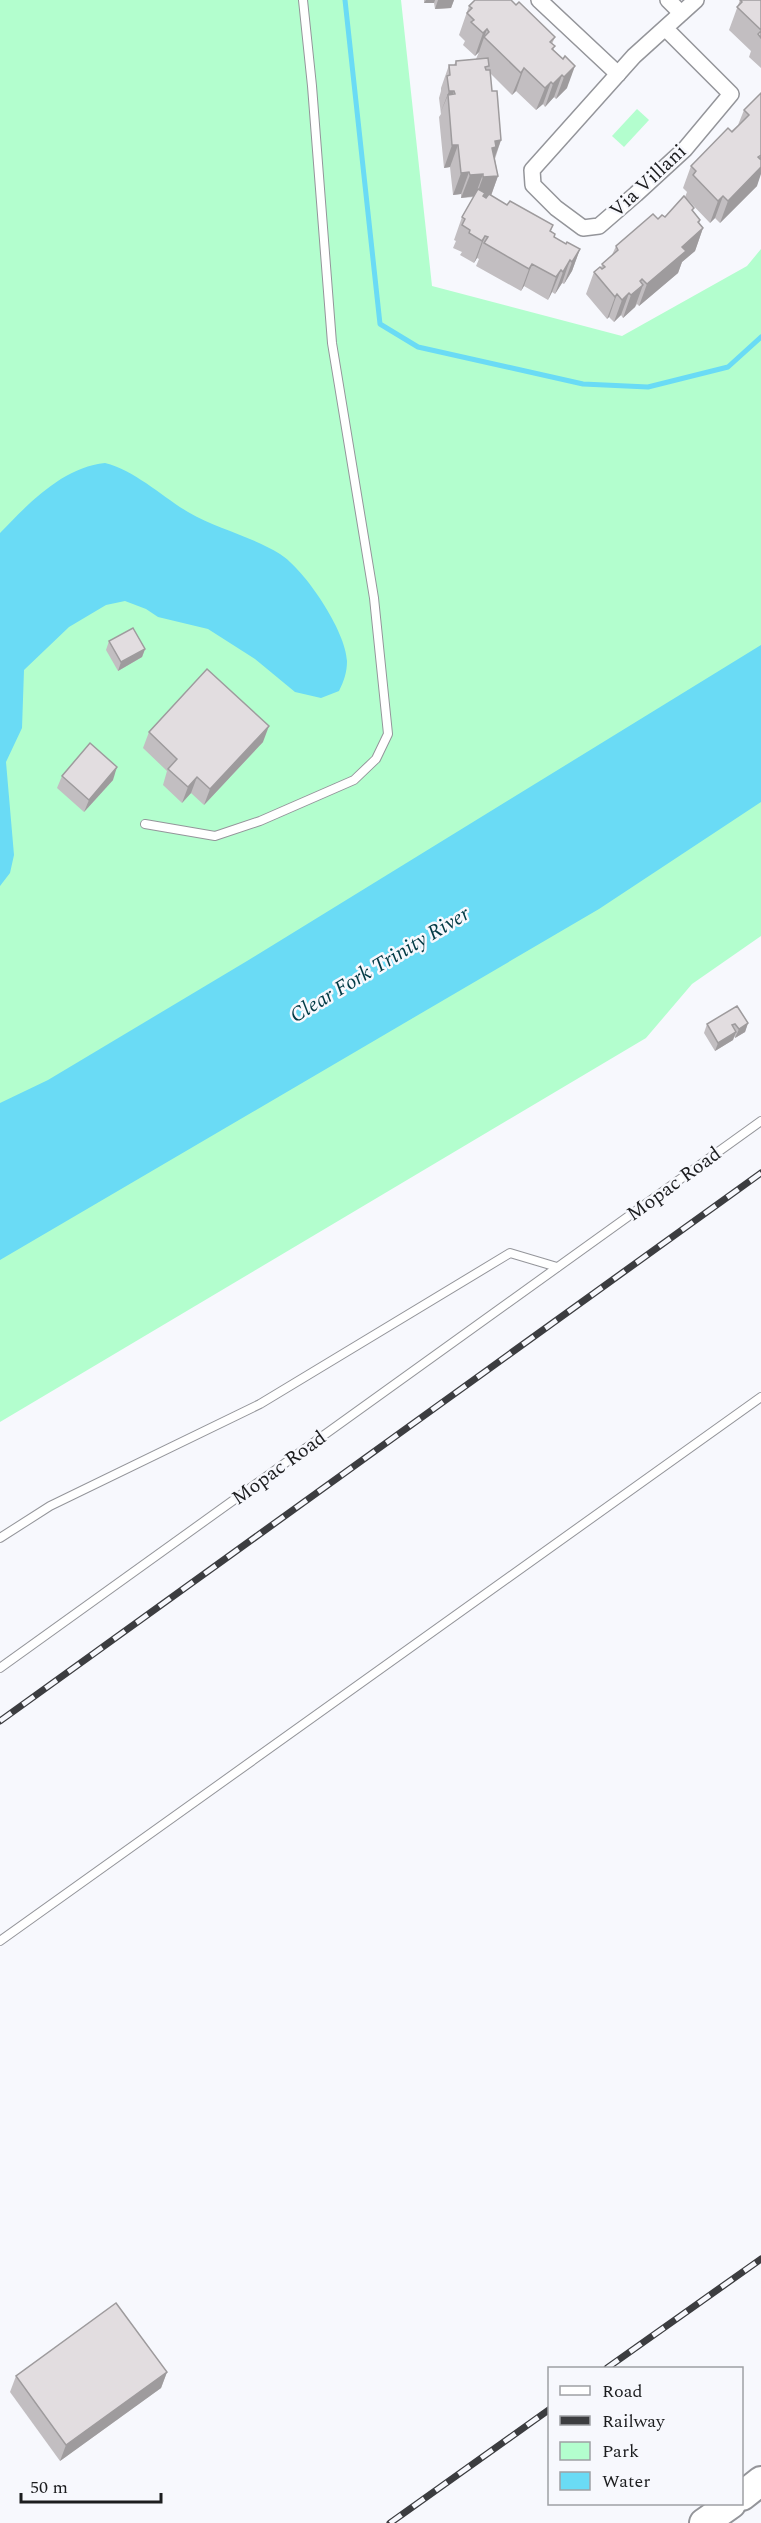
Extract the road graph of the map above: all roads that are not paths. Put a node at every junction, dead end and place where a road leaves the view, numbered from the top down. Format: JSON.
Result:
{"nodes":[{"id":1,"x":303,"y":0,"type":"edge"},
{"id":2,"x":539,"y":0,"type":"edge"},
{"id":3,"x":668,"y":0,"type":"edge"},
{"id":4,"x":696,"y":0,"type":"edge"},
{"id":5,"x":681,"y":12,"type":"junction"},
{"id":6,"x":665,"y":28,"type":"junction"},
{"id":7,"x":618,"y":74,"type":"junction"},
{"id":8,"x":145,"y":824,"type":"dead end"},
{"id":9,"x":761,"y":1121,"type":"edge"},
{"id":10,"x":557,"y":1267,"type":"junction"},
{"id":11,"x":761,"y":1397,"type":"edge"},
{"id":12,"x":0,"y":1538,"type":"edge"},
{"id":13,"x":0,"y":1668,"type":"edge"},
{"id":14,"x":0,"y":1941,"type":"edge"},
{"id":15,"x":761,"y":2481,"type":"edge"},
{"id":16,"x":743,"y":2494,"type":"edge"},
{"id":17,"x":730,"y":2505,"type":"edge"},
{"id":18,"x":704,"y":2523,"type":"edge"}],
"edges":[{"from":1,"to":8,"type":"lane"},
{"from":2,"to":7,"type":"street"},
{"from":3,"to":5,"type":"street"},
{"from":4,"to":5,"type":"street","name":"Via Villani"},
{"from":5,"to":6,"type":"street","name":"Via Villani"},
{"from":6,"to":7,"type":"street","name":"Via Villani"},
{"from":6,"to":7,"type":"street","name":"Via Villani"},
{"from":9,"to":10,"type":"lane","name":"Mopac Road"},
{"from":10,"to":12,"type":"lane"},
{"from":10,"to":13,"type":"lane","name":"Mopac Road"},
{"from":11,"to":14,"type":"lane"},
{"from":15,"to":16,"type":"highway"},
{"from":17,"to":18,"type":"highway"}]}
